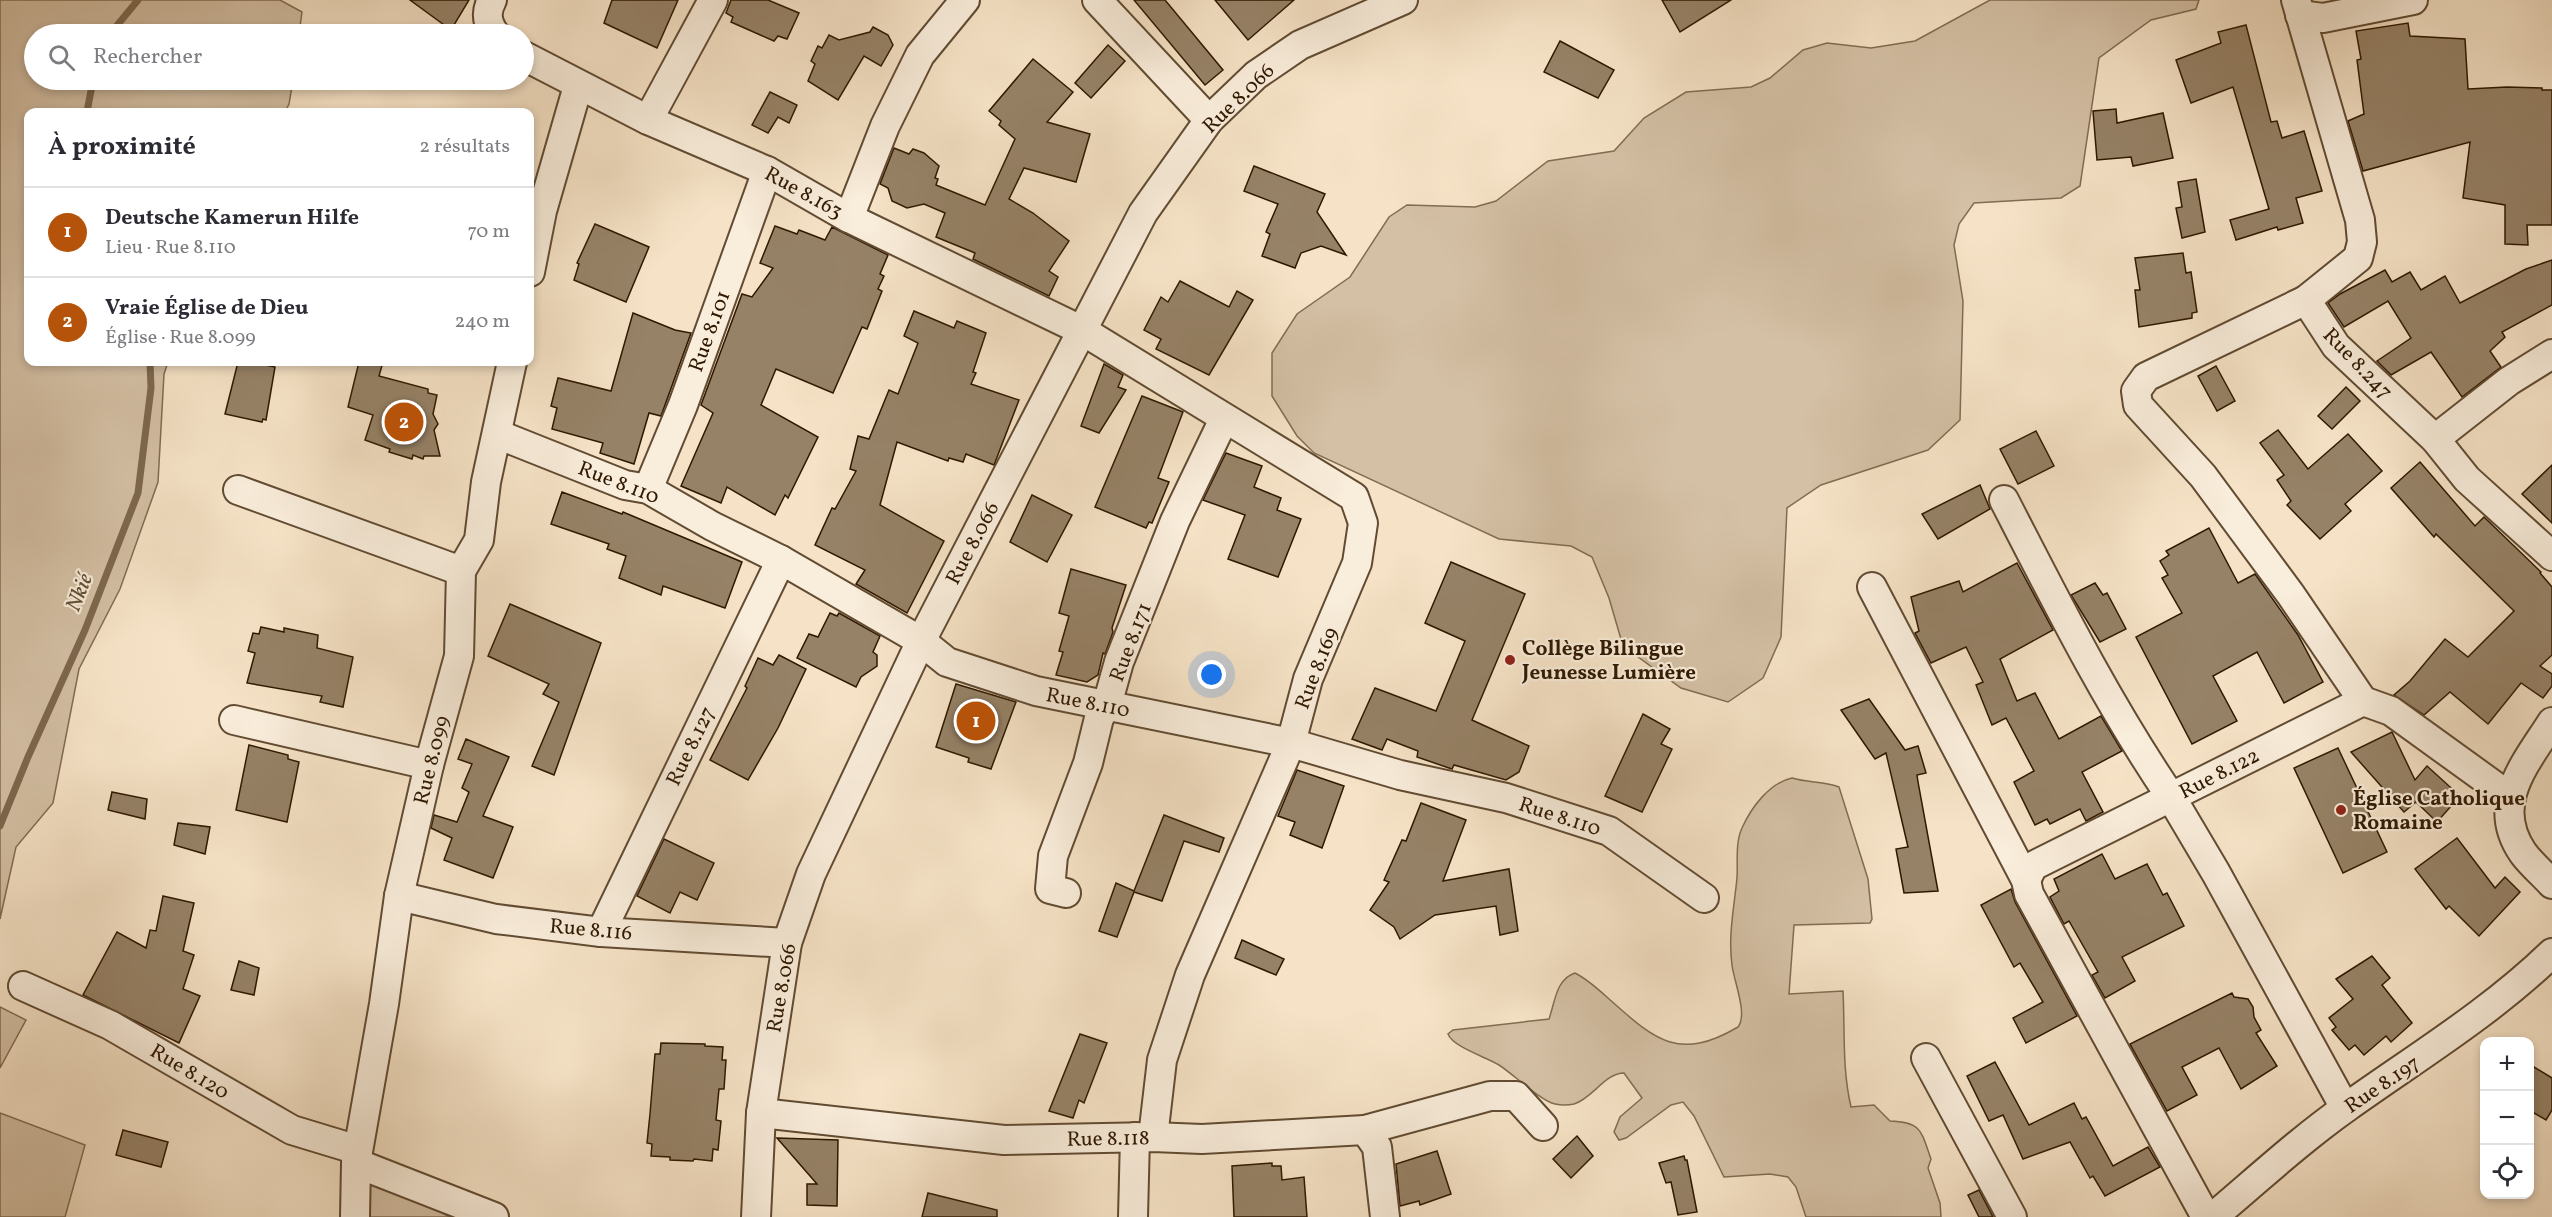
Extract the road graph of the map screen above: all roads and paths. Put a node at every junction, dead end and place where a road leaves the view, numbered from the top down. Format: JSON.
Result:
{"nodes":[{"id":1,"x":492,"y":0,"type":"edge"},
{"id":2,"x":713,"y":0,"type":"edge"},
{"id":3,"x":965,"y":0,"type":"edge"},
{"id":4,"x":1097,"y":0,"type":"edge"},
{"id":5,"x":1403,"y":0,"type":"edge"},
{"id":6,"x":2412,"y":0,"type":"edge"},
{"id":7,"x":2298,"y":8,"type":"edge"},
{"id":8,"x":488,"y":24,"type":"edge"},
{"id":9,"x":534,"y":62,"type":"edge"},
{"id":10,"x":578,"y":86,"type":"junction"},
{"id":11,"x":648,"y":120,"type":"junction"},
{"id":12,"x":1209,"y":120,"type":"junction"},
{"id":13,"x":766,"y":171,"type":"junction"},
{"id":14,"x":849,"y":218,"type":"junction"},
{"id":15,"x":534,"y":252,"type":"edge"},
{"id":16,"x":2306,"y":300,"type":"junction"},
{"id":17,"x":1083,"y":331,"type":"junction"},
{"id":18,"x":2552,"y":354,"type":"edge"},
{"id":19,"x":511,"y":366,"type":"edge"},
{"id":20,"x":1224,"y":419,"type":"junction"},
{"id":21,"x":496,"y":434,"type":"junction"},
{"id":22,"x":2435,"y":439,"type":"junction"},
{"id":23,"x":648,"y":489,"type":"junction"},
{"id":24,"x":238,"y":490,"type":"dead end"},
{"id":25,"x":2004,"y":500,"type":"dead end"},
{"id":26,"x":2552,"y":556,"type":"edge"},
{"id":27,"x":781,"y":560,"type":"junction"},
{"id":28,"x":461,"y":571,"type":"junction"},
{"id":29,"x":1872,"y":587,"type":"dead end"},
{"id":30,"x":921,"y":641,"type":"junction"},
{"id":31,"x":2363,"y":701,"type":"junction"},
{"id":32,"x":1107,"y":705,"type":"junction"},
{"id":33,"x":234,"y":720,"type":"dead end"},
{"id":34,"x":2552,"y":722,"type":"edge"},
{"id":35,"x":1291,"y":743,"type":"junction"},
{"id":36,"x":429,"y":765,"type":"junction"},
{"id":37,"x":2171,"y":797,"type":"junction"},
{"id":38,"x":2510,"y":797,"type":"junction"},
{"id":39,"x":2026,"y":880,"type":"junction"},
{"id":40,"x":2552,"y":884,"type":"edge"},
{"id":41,"x":1066,"y":893,"type":"dead end"},
{"id":42,"x":399,"y":896,"type":"junction"},
{"id":43,"x":1704,"y":898,"type":"dead end"},
{"id":44,"x":601,"y":932,"type":"junction"},
{"id":45,"x":787,"y":943,"type":"junction"},
{"id":46,"x":2552,"y":953,"type":"edge"},
{"id":47,"x":23,"y":986,"type":"dead end"},
{"id":48,"x":1926,"y":1058,"type":"dead end"},
{"id":49,"x":2345,"y":1108,"type":"junction"},
{"id":50,"x":761,"y":1113,"type":"junction"},
{"id":51,"x":1543,"y":1125,"type":"dead end"},
{"id":52,"x":1365,"y":1130,"type":"junction"},
{"id":53,"x":1144,"y":1137,"type":"junction"},
{"id":54,"x":357,"y":1157,"type":"junction"},
{"id":55,"x":355,"y":1217,"type":"edge"},
{"id":56,"x":494,"y":1217,"type":"edge"},
{"id":57,"x":756,"y":1217,"type":"edge"},
{"id":58,"x":1133,"y":1217,"type":"edge"},
{"id":59,"x":1384,"y":1217,"type":"edge"},
{"id":60,"x":2012,"y":1217,"type":"edge"},
{"id":61,"x":2206,"y":1217,"type":"edge"},
{"id":62,"x":2213,"y":1217,"type":"edge"}],
"edges":[{"from":1,"to":8,"type":"street"},
{"from":2,"to":11,"type":"street"},
{"from":3,"to":14,"type":"street"},
{"from":4,"to":12,"type":"street"},
{"from":5,"to":12,"type":"street","name":"Rue 8.066"},
{"from":6,"to":7,"type":"street"},
{"from":7,"to":16,"type":"street"},
{"from":9,"to":10,"type":"street","name":"Rue 8.163"},
{"from":10,"to":11,"type":"street","name":"Rue 8.163"},
{"from":10,"to":15,"type":"street"},
{"from":11,"to":13,"type":"street","name":"Rue 8.163"},
{"from":12,"to":17,"type":"street","name":"Rue 8.066"},
{"from":13,"to":14,"type":"street","name":"Rue 8.163"},
{"from":13,"to":23,"type":"street","name":"Rue 8.101"},
{"from":14,"to":17,"type":"street","name":"Rue 8.163"},
{"from":16,"to":22,"type":"street","name":"Rue 8.247"},
{"from":16,"to":31,"type":"street"},
{"from":17,"to":20,"type":"street","name":"Rue 8.169"},
{"from":17,"to":30,"type":"street","name":"Rue 8.066"},
{"from":18,"to":22,"type":"street"},
{"from":19,"to":21,"type":"street","name":"Rue 8.099"},
{"from":20,"to":32,"type":"street","name":"Rue 8.171"},
{"from":20,"to":35,"type":"street","name":"Rue 8.169"},
{"from":21,"to":23,"type":"street","name":"Rue 8.110"},
{"from":21,"to":28,"type":"street","name":"Rue 8.099"},
{"from":22,"to":26,"type":"street","name":"Rue 8.247"},
{"from":23,"to":27,"type":"street","name":"Rue 8.110"},
{"from":24,"to":28,"type":"street"},
{"from":25,"to":37,"type":"street"},
{"from":27,"to":30,"type":"street","name":"Rue 8.110"},
{"from":27,"to":44,"type":"street","name":"Rue 8.127"},
{"from":28,"to":36,"type":"street","name":"Rue 8.099"},
{"from":29,"to":39,"type":"street"},
{"from":30,"to":32,"type":"street","name":"Rue 8.110"},
{"from":30,"to":45,"type":"street","name":"Rue 8.066"},
{"from":31,"to":37,"type":"street","name":"Rue 8.122"},
{"from":31,"to":38,"type":"street"},
{"from":32,"to":35,"type":"street","name":"Rue 8.110"},
{"from":32,"to":41,"type":"street","name":"Rue 8.171"},
{"from":33,"to":36,"type":"street"},
{"from":34,"to":38,"type":"street"},
{"from":35,"to":43,"type":"street","name":"Rue 8.110"},
{"from":35,"to":53,"type":"street","name":"Rue 8.169"},
{"from":36,"to":42,"type":"street","name":"Rue 8.099"},
{"from":37,"to":39,"type":"street"},
{"from":37,"to":49,"type":"street","name":"Rue 8.122"},
{"from":38,"to":40,"type":"street"},
{"from":39,"to":61,"type":"street"},
{"from":42,"to":44,"type":"street","name":"Rue 8.116"},
{"from":42,"to":54,"type":"street","name":"Rue 8.099"},
{"from":44,"to":45,"type":"street","name":"Rue 8.116"},
{"from":45,"to":50,"type":"street","name":"Rue 8.066"},
{"from":46,"to":49,"type":"street","name":"Rue 8.197"},
{"from":47,"to":54,"type":"street","name":"Rue 8.120"},
{"from":48,"to":60,"type":"street"},
{"from":49,"to":62,"type":"street","name":"Rue 8.197"},
{"from":50,"to":53,"type":"street","name":"Rue 8.118"},
{"from":50,"to":57,"type":"street","name":"Rue 8.066"},
{"from":51,"to":52,"type":"street","name":"Rue 8.118"},
{"from":52,"to":53,"type":"street","name":"Rue 8.118"},
{"from":52,"to":59,"type":"street"},
{"from":53,"to":58,"type":"street","name":"Rue 8.169"},
{"from":54,"to":55,"type":"street","name":"Rue 8.099"},
{"from":54,"to":56,"type":"street","name":"Rue 8.120"}]}
